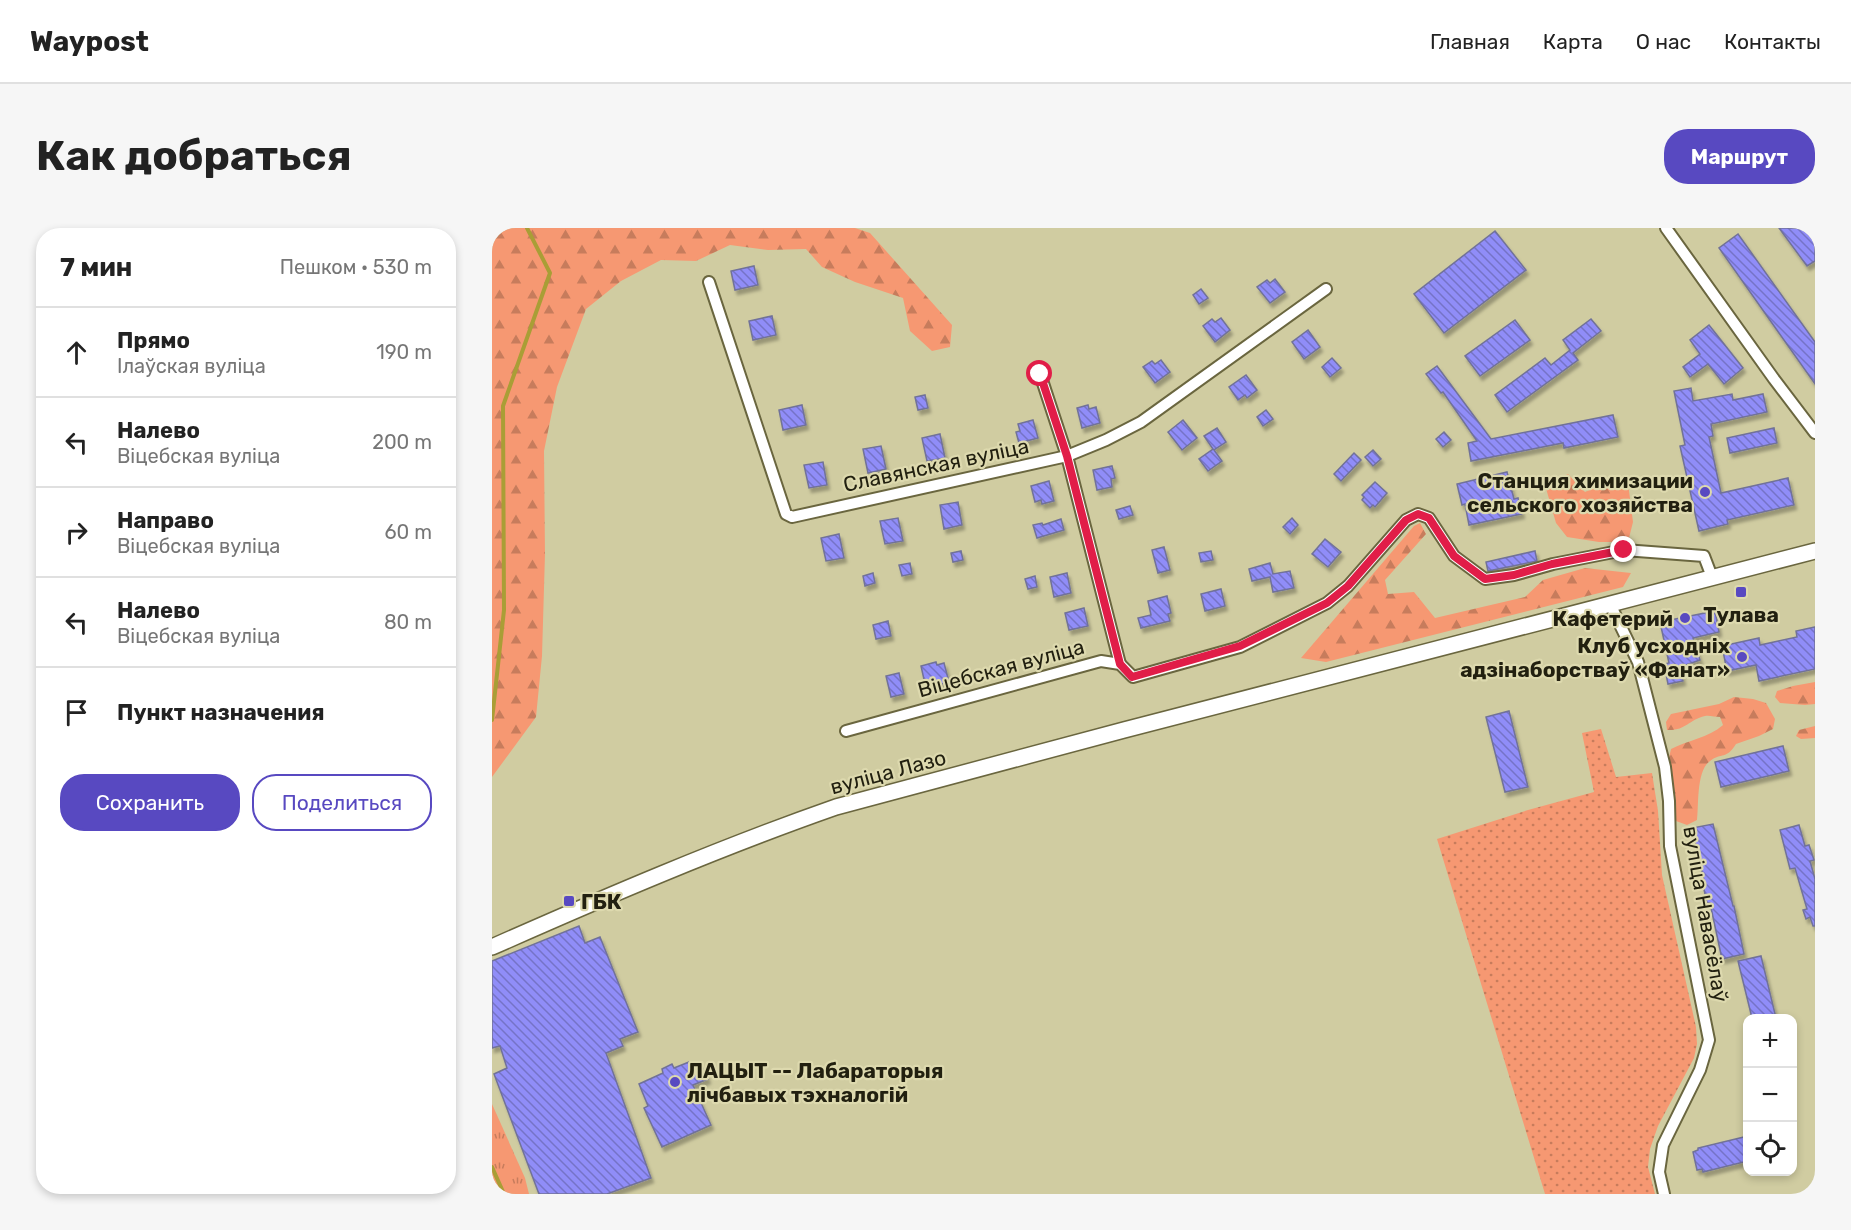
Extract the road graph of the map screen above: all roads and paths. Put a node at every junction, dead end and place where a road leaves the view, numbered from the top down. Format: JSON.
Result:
{"nodes":[{"id":1,"x":1666,"y":228,"type":"edge"},
{"id":2,"x":709,"y":282,"type":"dead end"},
{"id":3,"x":1326,"y":289,"type":"dead end"},
{"id":4,"x":1040,"y":374,"type":"dead end"},
{"id":5,"x":1815,"y":433,"type":"edge"},
{"id":6,"x":1067,"y":456,"type":"junction"},
{"id":7,"x":1815,"y":552,"type":"edge"},
{"id":8,"x":1712,"y":577,"type":"junction"},
{"id":9,"x":1610,"y":604,"type":"junction"},
{"id":10,"x":1120,"y":664,"type":"junction"},
{"id":11,"x":846,"y":731,"type":"dead end"},
{"id":12,"x":492,"y":947,"type":"edge"},
{"id":13,"x":1664,"y":1194,"type":"edge"}],
"edges":[{"from":1,"to":5,"type":"street"},
{"from":2,"to":6,"type":"street","name":"Славянская вуліца"},
{"from":3,"to":6,"type":"street","name":"Славянская вуліца"},
{"from":4,"to":6,"type":"street"},
{"from":6,"to":10,"type":"street"},
{"from":7,"to":8,"type":"main road","name":"вуліца Лазо"},
{"from":8,"to":9,"type":"main road","name":"вуліца Лазо"},
{"from":8,"to":10,"type":"street","name":"Віцебская вуліца"},
{"from":9,"to":12,"type":"main road","name":"вуліца Лазо"},
{"from":9,"to":13,"type":"street","name":"вуліца Навасёлаў"},
{"from":10,"to":11,"type":"street","name":"Віцебская вуліца"}]}
